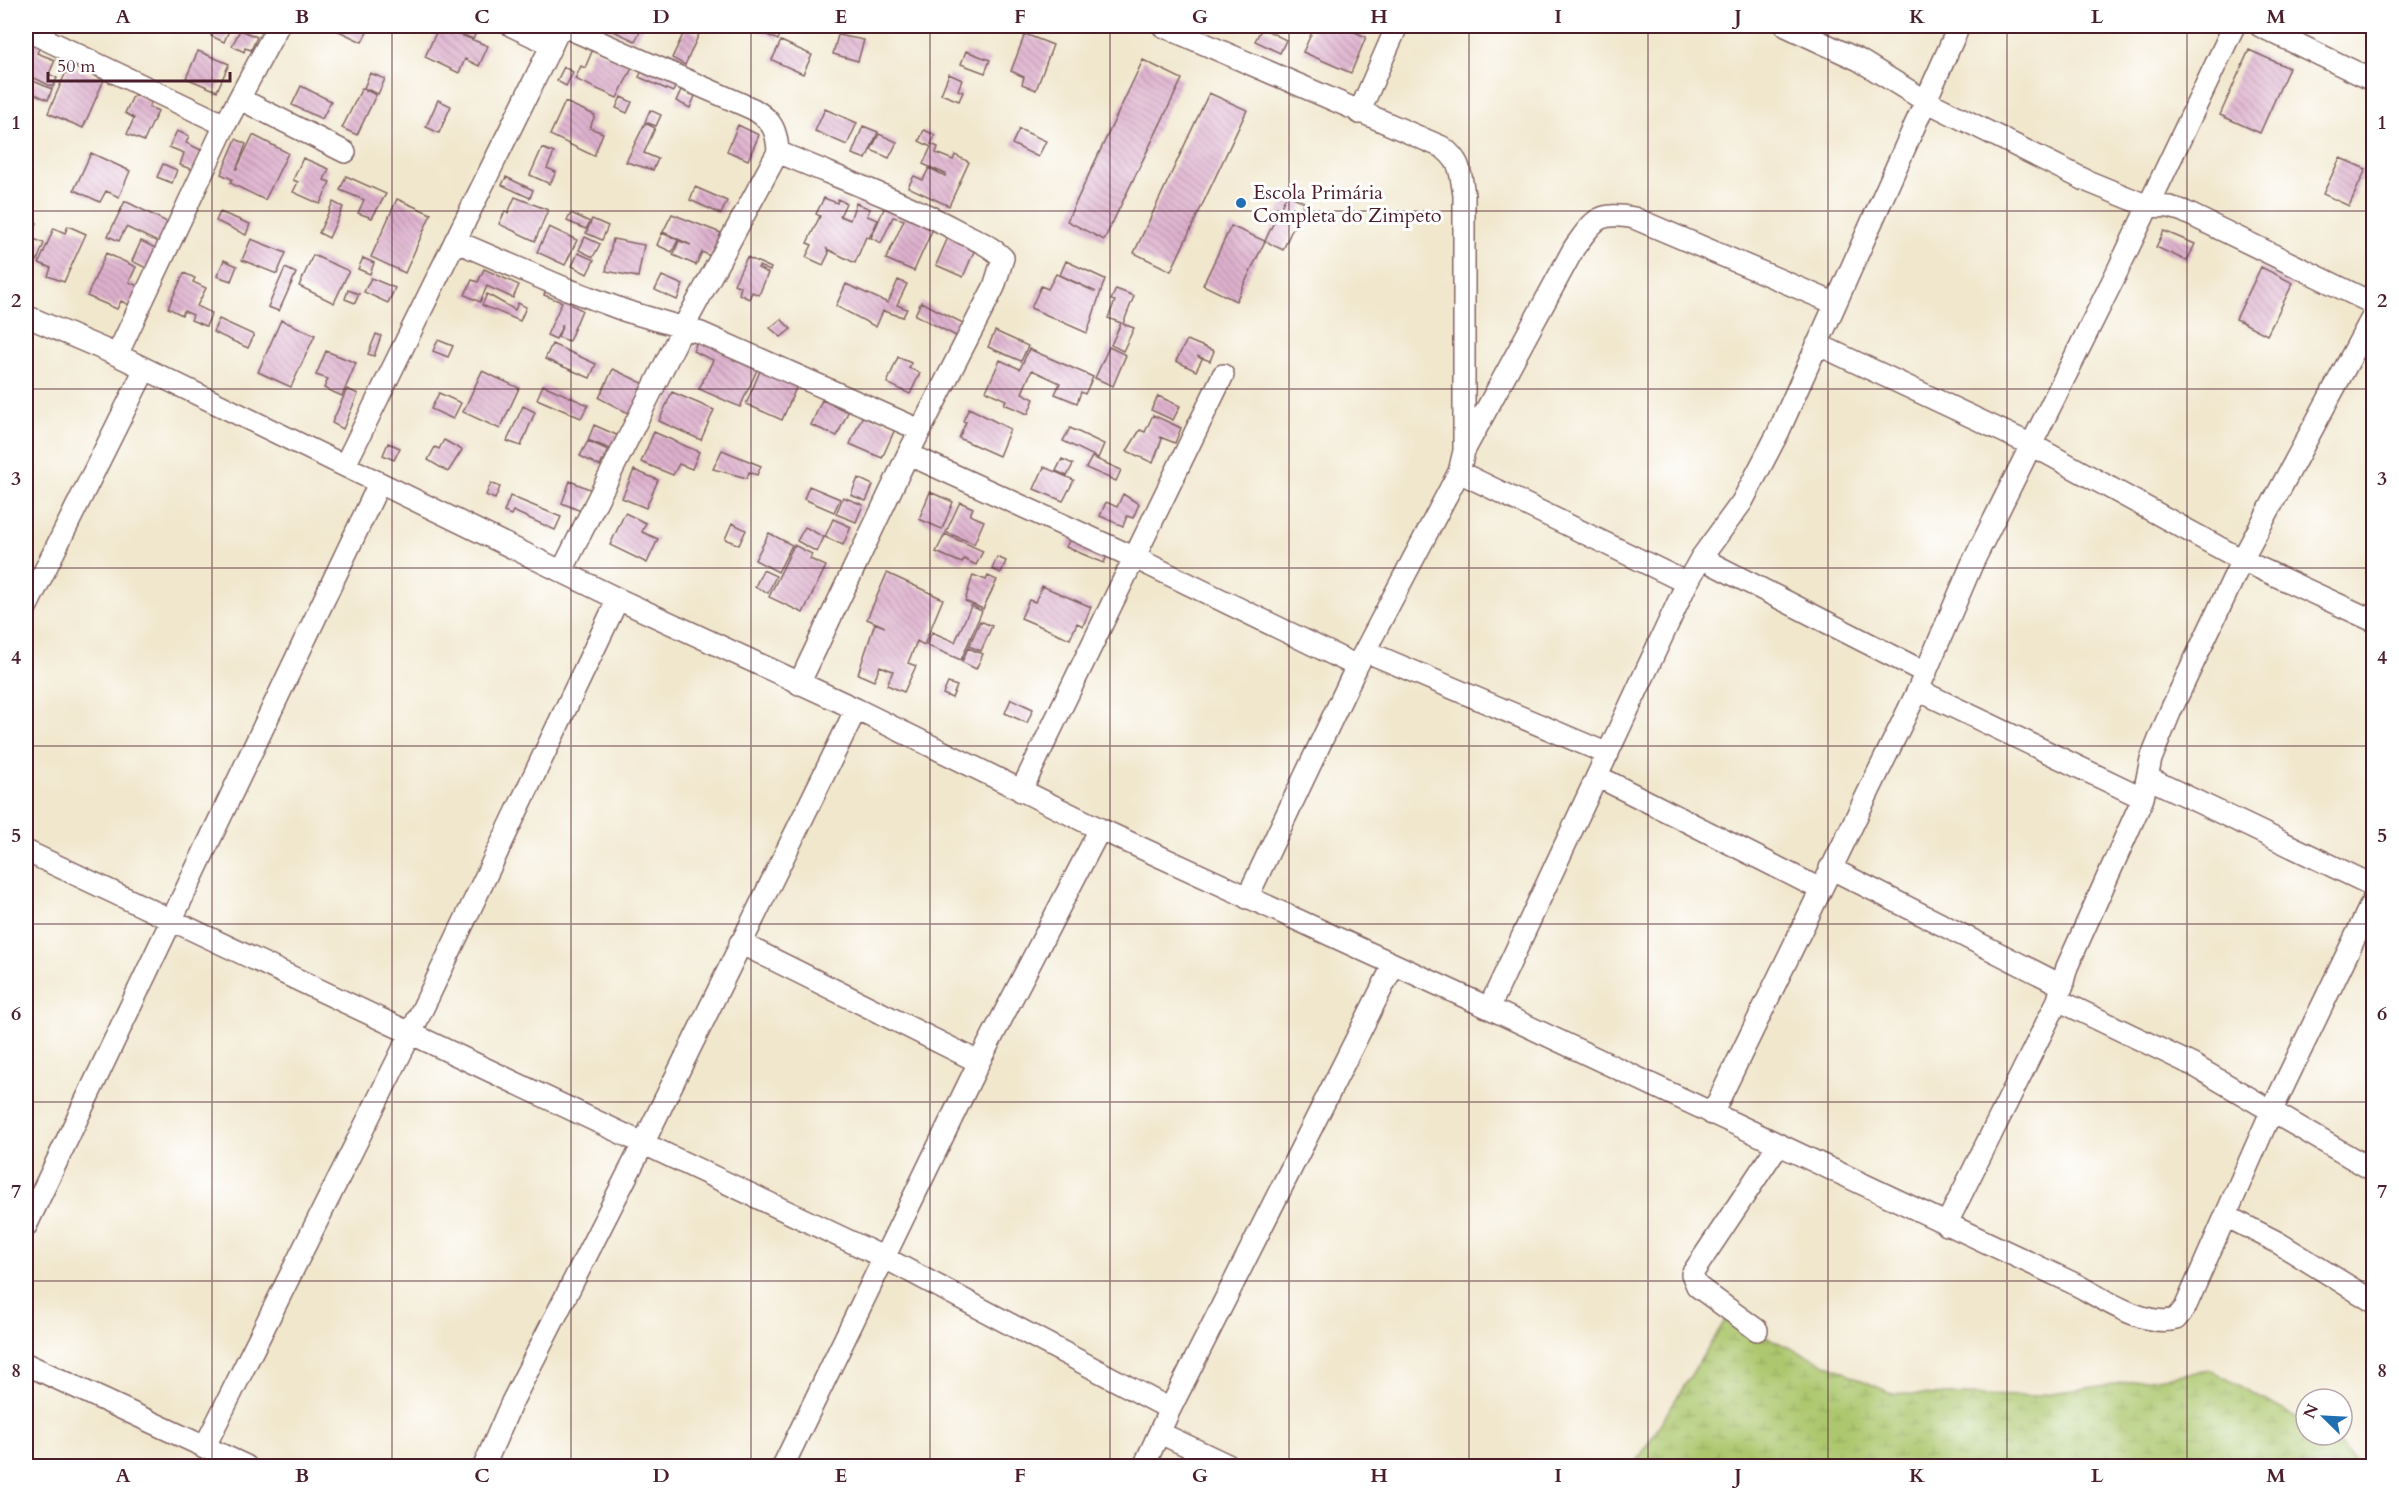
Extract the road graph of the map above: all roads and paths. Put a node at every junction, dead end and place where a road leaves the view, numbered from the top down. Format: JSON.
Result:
{"nodes":[{"id":1,"x":278,"y":26,"type":"edge"},
{"id":2,"x":512,"y":26,"type":"edge"},
{"id":3,"x":562,"y":26,"type":"edge"},
{"id":4,"x":1163,"y":26,"type":"edge"},
{"id":5,"x":1397,"y":26,"type":"edge"},
{"id":6,"x":1786,"y":26,"type":"edge"},
{"id":7,"x":1959,"y":26,"type":"edge"},
{"id":8,"x":2234,"y":26,"type":"edge"},
{"id":9,"x":2259,"y":26,"type":"edge"},
{"id":10,"x":26,"y":30,"type":"edge"},
{"id":11,"x":552,"y":45,"type":"junction"},
{"id":12,"x":2373,"y":81,"type":"edge"},
{"id":13,"x":240,"y":99,"type":"junction"},
{"id":14,"x":1924,"y":100,"type":"junction"},
{"id":15,"x":1359,"y":113,"type":"junction"},
{"id":16,"x":225,"y":125,"type":"junction"},
{"id":17,"x":345,"y":152,"type":"dead end"},
{"id":18,"x":778,"y":152,"type":"junction"},
{"id":19,"x":2148,"y":206,"type":"junction"},
{"id":20,"x":455,"y":241,"type":"junction"},
{"id":21,"x":1834,"y":303,"type":"junction"},
{"id":22,"x":2373,"y":304,"type":"edge"},
{"id":23,"x":2373,"y":314,"type":"edge"},
{"id":24,"x":26,"y":316,"type":"edge"},
{"id":25,"x":684,"y":326,"type":"junction"},
{"id":26,"x":2368,"y":336,"type":"edge"},
{"id":27,"x":1817,"y":344,"type":"junction"},
{"id":28,"x":117,"y":355,"type":"junction"},
{"id":29,"x":145,"y":369,"type":"junction"},
{"id":30,"x":1223,"y":375,"type":"dead end"},
{"id":31,"x":920,"y":430,"type":"junction"},
{"id":32,"x":2032,"y":445,"type":"junction"},
{"id":33,"x":1464,"y":451,"type":"junction"},
{"id":34,"x":908,"y":454,"type":"junction"},
{"id":35,"x":345,"y":465,"type":"junction"},
{"id":36,"x":1459,"y":472,"type":"junction"},
{"id":37,"x":380,"y":484,"type":"junction"},
{"id":38,"x":1132,"y":557,"type":"junction"},
{"id":39,"x":1701,"y":558,"type":"junction"},
{"id":40,"x":2242,"y":560,"type":"junction"},
{"id":41,"x":562,"y":571,"type":"junction"},
{"id":42,"x":1687,"y":583,"type":"junction"},
{"id":43,"x":618,"y":599,"type":"junction"},
{"id":44,"x":26,"y":608,"type":"edge"},
{"id":45,"x":2373,"y":621,"type":"edge"},
{"id":46,"x":1361,"y":659,"type":"junction"},
{"id":47,"x":1922,"y":681,"type":"junction"},
{"id":48,"x":800,"y":684,"type":"junction"},
{"id":49,"x":856,"y":709,"type":"junction"},
{"id":50,"x":1608,"y":754,"type":"junction"},
{"id":51,"x":1599,"y":777,"type":"junction"},
{"id":52,"x":2146,"y":788,"type":"junction"},
{"id":53,"x":1021,"y":791,"type":"junction"},
{"id":54,"x":1100,"y":829,"type":"junction"},
{"id":55,"x":26,"y":851,"type":"edge"},
{"id":56,"x":1830,"y":868,"type":"junction"},
{"id":57,"x":2373,"y":886,"type":"edge"},
{"id":58,"x":1820,"y":889,"type":"junction"},
{"id":59,"x":1247,"y":898,"type":"junction"},
{"id":60,"x":2373,"y":898,"type":"edge"},
{"id":61,"x":172,"y":920,"type":"junction"},
{"id":62,"x":740,"y":943,"type":"junction"},
{"id":63,"x":1394,"y":966,"type":"junction"},
{"id":64,"x":2061,"y":993,"type":"junction"},
{"id":65,"x":1489,"y":1008,"type":"junction"},
{"id":66,"x":411,"y":1033,"type":"junction"},
{"id":67,"x":979,"y":1062,"type":"junction"},
{"id":68,"x":2271,"y":1112,"type":"junction"},
{"id":69,"x":1712,"y":1114,"type":"junction"},
{"id":70,"x":644,"y":1144,"type":"junction"},
{"id":71,"x":1778,"y":1145,"type":"junction"},
{"id":72,"x":2373,"y":1171,"type":"edge"},
{"id":73,"x":2226,"y":1216,"type":"junction"},
{"id":74,"x":1946,"y":1225,"type":"junction"},
{"id":75,"x":26,"y":1226,"type":"edge"},
{"id":76,"x":885,"y":1258,"type":"junction"},
{"id":77,"x":2373,"y":1302,"type":"edge"},
{"id":78,"x":1757,"y":1330,"type":"dead end"},
{"id":79,"x":26,"y":1364,"type":"edge"},
{"id":80,"x":1170,"y":1409,"type":"junction"},
{"id":81,"x":1160,"y":1433,"type":"junction"},
{"id":82,"x":204,"y":1448,"type":"junction"},
{"id":83,"x":246,"y":1467,"type":"edge"},
{"id":84,"x":484,"y":1467,"type":"edge"},
{"id":85,"x":783,"y":1467,"type":"edge"},
{"id":86,"x":1144,"y":1467,"type":"edge"},
{"id":87,"x":1230,"y":1467,"type":"edge"}],
"edges":[{"from":1,"to":13,"type":"street"},
{"from":2,"to":11,"type":"street"},
{"from":3,"to":11,"type":"street"},
{"from":3,"to":18,"type":"street"},
{"from":4,"to":15,"type":"street"},
{"from":5,"to":15,"type":"street"},
{"from":6,"to":14,"type":"street"},
{"from":7,"to":14,"type":"street"},
{"from":8,"to":19,"type":"street"},
{"from":9,"to":12,"type":"street"},
{"from":10,"to":16,"type":"street"},
{"from":11,"to":20,"type":"street"},
{"from":13,"to":16,"type":"street"},
{"from":13,"to":17,"type":"street"},
{"from":14,"to":19,"type":"street"},
{"from":14,"to":21,"type":"street"},
{"from":15,"to":33,"type":"street"},
{"from":16,"to":28,"type":"street"},
{"from":18,"to":25,"type":"street"},
{"from":18,"to":31,"type":"street"},
{"from":19,"to":22,"type":"street"},
{"from":19,"to":32,"type":"street"},
{"from":20,"to":25,"type":"street"},
{"from":20,"to":35,"type":"street"},
{"from":21,"to":27,"type":"street"},
{"from":21,"to":33,"type":"street"},
{"from":23,"to":26,"type":"street"},
{"from":24,"to":28,"type":"street"},
{"from":25,"to":31,"type":"street"},
{"from":25,"to":41,"type":"street"},
{"from":26,"to":40,"type":"street"},
{"from":27,"to":32,"type":"street"},
{"from":27,"to":39,"type":"street"},
{"from":28,"to":29,"type":"street"},
{"from":29,"to":35,"type":"street"},
{"from":29,"to":44,"type":"street"},
{"from":30,"to":38,"type":"street"},
{"from":31,"to":34,"type":"street"},
{"from":32,"to":40,"type":"street"},
{"from":32,"to":47,"type":"street"},
{"from":33,"to":36,"type":"street"},
{"from":34,"to":38,"type":"street"},
{"from":34,"to":48,"type":"street"},
{"from":35,"to":37,"type":"street"},
{"from":36,"to":42,"type":"street"},
{"from":36,"to":46,"type":"street"},
{"from":37,"to":41,"type":"street"},
{"from":37,"to":61,"type":"street"},
{"from":38,"to":46,"type":"street"},
{"from":38,"to":53,"type":"street"},
{"from":39,"to":42,"type":"street"},
{"from":39,"to":47,"type":"street"},
{"from":40,"to":45,"type":"street"},
{"from":40,"to":52,"type":"street"},
{"from":41,"to":43,"type":"street"},
{"from":42,"to":50,"type":"street"},
{"from":43,"to":48,"type":"street"},
{"from":43,"to":66,"type":"street"},
{"from":46,"to":50,"type":"street"},
{"from":46,"to":59,"type":"street"},
{"from":47,"to":52,"type":"street"},
{"from":47,"to":56,"type":"street"},
{"from":48,"to":49,"type":"street"},
{"from":49,"to":53,"type":"street"},
{"from":49,"to":62,"type":"street"},
{"from":50,"to":51,"type":"street"},
{"from":51,"to":58,"type":"street"},
{"from":51,"to":65,"type":"street"},
{"from":52,"to":57,"type":"street"},
{"from":52,"to":64,"type":"street"},
{"from":53,"to":54,"type":"street"},
{"from":54,"to":59,"type":"street"},
{"from":54,"to":67,"type":"street"},
{"from":55,"to":61,"type":"street"},
{"from":56,"to":58,"type":"street"},
{"from":56,"to":64,"type":"street"},
{"from":58,"to":69,"type":"street"},
{"from":59,"to":63,"type":"street"},
{"from":60,"to":68,"type":"street"},
{"from":61,"to":66,"type":"street"},
{"from":61,"to":75,"type":"street"},
{"from":62,"to":67,"type":"street"},
{"from":62,"to":70,"type":"street"},
{"from":63,"to":65,"type":"street"},
{"from":63,"to":80,"type":"street"},
{"from":64,"to":68,"type":"street"},
{"from":64,"to":74,"type":"street"},
{"from":65,"to":69,"type":"street"},
{"from":66,"to":70,"type":"street"},
{"from":66,"to":82,"type":"street"},
{"from":67,"to":76,"type":"street"},
{"from":68,"to":72,"type":"street"},
{"from":68,"to":73,"type":"street"},
{"from":69,"to":71,"type":"street"},
{"from":70,"to":76,"type":"street"},
{"from":70,"to":84,"type":"street"},
{"from":71,"to":74,"type":"street"},
{"from":71,"to":78,"type":"street"},
{"from":73,"to":74,"type":"street"},
{"from":73,"to":77,"type":"street"},
{"from":76,"to":80,"type":"street"},
{"from":76,"to":85,"type":"street"},
{"from":79,"to":82,"type":"street"},
{"from":80,"to":81,"type":"street"},
{"from":81,"to":86,"type":"street"},
{"from":81,"to":87,"type":"street"},
{"from":82,"to":83,"type":"street"}]}
